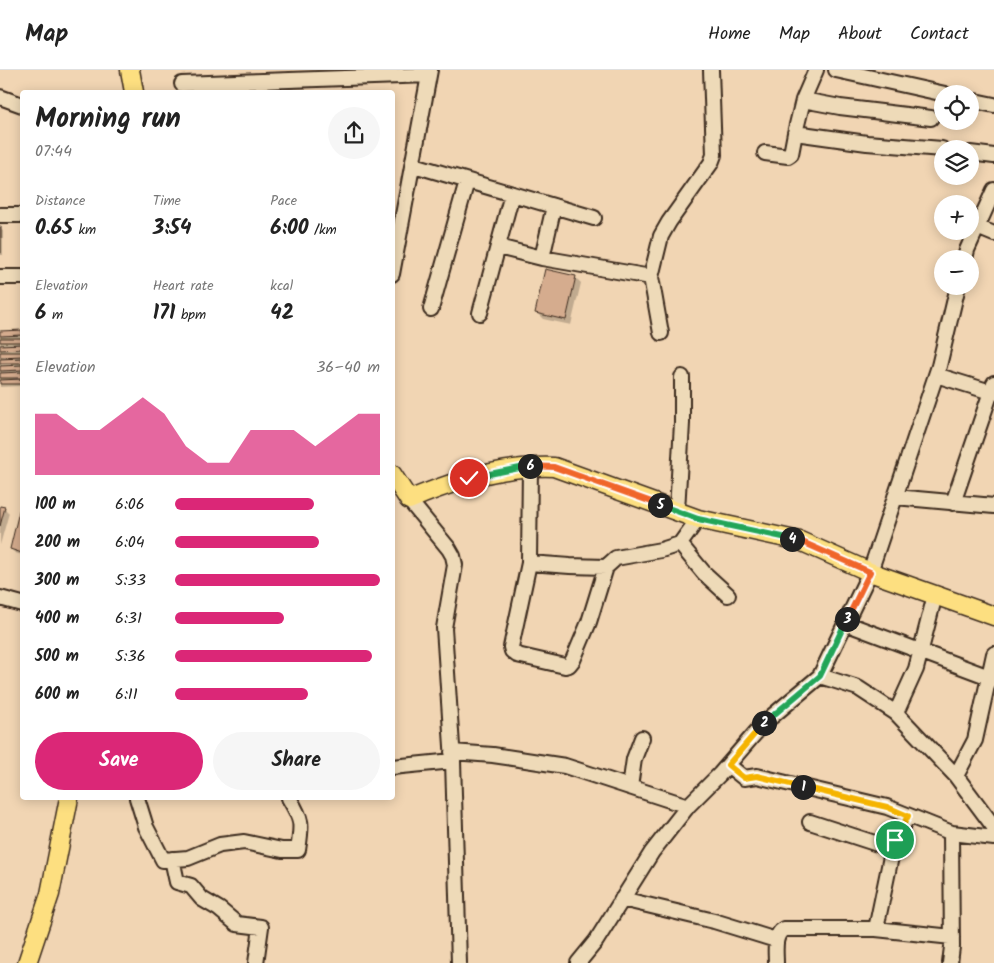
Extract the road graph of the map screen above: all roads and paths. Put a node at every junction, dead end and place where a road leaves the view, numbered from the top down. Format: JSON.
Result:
{"nodes":[{"id":1,"x":130,"y":70,"type":"edge"},
{"id":2,"x":138,"y":70,"type":"edge"},
{"id":3,"x":180,"y":70,"type":"edge"},
{"id":4,"x":711,"y":70,"type":"edge"},
{"id":5,"x":816,"y":70,"type":"edge"},
{"id":6,"x":836,"y":70,"type":"edge"},
{"id":7,"x":430,"y":72,"type":"edge"},
{"id":8,"x":387,"y":73,"type":"edge"},
{"id":9,"x":349,"y":74,"type":"edge"},
{"id":10,"x":877,"y":74,"type":"edge"},
{"id":11,"x":182,"y":88,"type":"edge"},
{"id":12,"x":134,"y":90,"type":"edge"},
{"id":13,"x":142,"y":90,"type":"edge"},
{"id":14,"x":934,"y":91,"type":"edge"},
{"id":15,"x":0,"y":97,"type":"edge"},
{"id":16,"x":803,"y":100,"type":"junction"},
{"id":17,"x":979,"y":102,"type":"edge"},
{"id":18,"x":20,"y":104,"type":"edge"},
{"id":19,"x":994,"y":105,"type":"edge"},
{"id":20,"x":931,"y":118,"type":"dead end"},
{"id":21,"x":795,"y":132,"type":"junction"},
{"id":22,"x":934,"y":148,"type":"edge"},
{"id":23,"x":765,"y":153,"type":"dead end"},
{"id":24,"x":979,"y":154,"type":"edge"},
{"id":25,"x":994,"y":156,"type":"edge"},
{"id":26,"x":414,"y":165,"type":"junction"},
{"id":27,"x":467,"y":181,"type":"junction"},
{"id":28,"x":994,"y":190,"type":"edge"},
{"id":29,"x":512,"y":194,"type":"junction"},
{"id":30,"x":554,"y":206,"type":"junction"},
{"id":31,"x":0,"y":215,"type":"edge"},
{"id":32,"x":20,"y":215,"type":"edge"},
{"id":33,"x":594,"y":218,"type":"dead end"},
{"id":34,"x":979,"y":222,"type":"edge"},
{"id":35,"x":979,"y":227,"type":"edge"},
{"id":36,"x":994,"y":234,"type":"edge"},
{"id":37,"x":498,"y":247,"type":"junction"},
{"id":38,"x":542,"y":258,"type":"junction"},
{"id":39,"x":395,"y":259,"type":"edge"},
{"id":40,"x":20,"y":276,"type":"edge"},
{"id":41,"x":0,"y":277,"type":"edge"},
{"id":42,"x":651,"y":277,"type":"junction"},
{"id":43,"x":956,"y":295,"type":"edge"},
{"id":44,"x":432,"y":309,"type":"dead end"},
{"id":45,"x":480,"y":313,"type":"dead end"},
{"id":46,"x":661,"y":333,"type":"dead end"},
{"id":47,"x":936,"y":375,"type":"junction"},
{"id":48,"x":682,"y":377,"type":"dead end"},
{"id":49,"x":993,"y":389,"type":"edge"},
{"id":50,"x":530,"y":466,"type":"junction"},
{"id":51,"x":395,"y":479,"type":"edge"},
{"id":52,"x":895,"y":497,"type":"junction"},
{"id":53,"x":409,"y":500,"type":"junction"},
{"id":54,"x":953,"y":503,"type":"junction"},
{"id":55,"x":994,"y":506,"type":"edge"},
{"id":56,"x":677,"y":511,"type":"junction"},
{"id":57,"x":698,"y":519,"type":"junction"},
{"id":58,"x":680,"y":544,"type":"junction"},
{"id":59,"x":528,"y":563,"type":"junction"},
{"id":60,"x":606,"y":567,"type":"junction"},
{"id":61,"x":870,"y":572,"type":"junction"},
{"id":62,"x":728,"y":595,"type":"dead end"},
{"id":63,"x":935,"y":595,"type":"junction"},
{"id":64,"x":0,"y":598,"type":"edge"},
{"id":65,"x":20,"y":603,"type":"edge"},
{"id":66,"x":994,"y":616,"type":"edge"},
{"id":67,"x":846,"y":623,"type":"junction"},
{"id":68,"x":920,"y":652,"type":"junction"},
{"id":69,"x":994,"y":654,"type":"edge"},
{"id":70,"x":820,"y":676,"type":"junction"},
{"id":71,"x":989,"y":677,"type":"junction"},
{"id":72,"x":896,"y":712,"type":"junction"},
{"id":73,"x":642,"y":738,"type":"dead end"},
{"id":74,"x":452,"y":756,"type":"junction"},
{"id":75,"x":728,"y":765,"type":"junction"},
{"id":76,"x":395,"y":766,"type":"edge"},
{"id":77,"x":956,"y":776,"type":"junction"},
{"id":78,"x":630,"y":787,"type":"junction"},
{"id":79,"x":70,"y":800,"type":"edge"},
{"id":80,"x":138,"y":800,"type":"edge"},
{"id":81,"x":290,"y":800,"type":"edge"},
{"id":82,"x":688,"y":806,"type":"junction"},
{"id":83,"x":908,"y":816,"type":"junction"},
{"id":84,"x":810,"y":822,"type":"dead end"},
{"id":85,"x":993,"y":823,"type":"edge"},
{"id":86,"x":951,"y":833,"type":"junction"},
{"id":87,"x":994,"y":838,"type":"edge"},
{"id":88,"x":894,"y":844,"type":"junction"},
{"id":89,"x":172,"y":859,"type":"junction"},
{"id":90,"x":622,"y":899,"type":"junction"},
{"id":91,"x":876,"y":929,"type":"junction"},
{"id":92,"x":952,"y":937,"type":"junction"},
{"id":93,"x":776,"y":940,"type":"junction"},
{"id":94,"x":27,"y":963,"type":"edge"},
{"id":95,"x":256,"y":963,"type":"edge"},
{"id":96,"x":458,"y":963,"type":"edge"},
{"id":97,"x":578,"y":963,"type":"edge"},
{"id":98,"x":776,"y":963,"type":"edge"},
{"id":99,"x":950,"y":963,"type":"edge"}],
"edges":[{"from":1,"to":12,"type":"main road"},
{"from":2,"to":13,"type":"main road"},
{"from":3,"to":11,"type":"street"},
{"from":4,"to":42,"type":"street"},
{"from":5,"to":16,"type":"street"},
{"from":6,"to":10,"type":"street"},
{"from":7,"to":8,"type":"street"},
{"from":7,"to":26,"type":"street"},
{"from":8,"to":9,"type":"street"},
{"from":9,"to":11,"type":"street"},
{"from":10,"to":14,"type":"street"},
{"from":15,"to":18,"type":"street"},
{"from":16,"to":20,"type":"street"},
{"from":16,"to":21,"type":"street"},
{"from":17,"to":19,"type":"street"},
{"from":21,"to":22,"type":"street"},
{"from":21,"to":23,"type":"street"},
{"from":24,"to":25,"type":"street"},
{"from":26,"to":27,"type":"street"},
{"from":26,"to":39,"type":"street"},
{"from":27,"to":29,"type":"street"},
{"from":27,"to":44,"type":"street"},
{"from":28,"to":34,"type":"street"},
{"from":29,"to":30,"type":"street"},
{"from":29,"to":37,"type":"street"},
{"from":30,"to":33,"type":"street"},
{"from":30,"to":38,"type":"street"},
{"from":31,"to":32,"type":"street"},
{"from":35,"to":36,"type":"street"},
{"from":37,"to":38,"type":"street"},
{"from":37,"to":45,"type":"street"},
{"from":38,"to":42,"type":"street"},
{"from":40,"to":41,"type":"street"},
{"from":42,"to":46,"type":"street"},
{"from":43,"to":47,"type":"street"},
{"from":47,"to":49,"type":"street"},
{"from":47,"to":52,"type":"street"},
{"from":48,"to":56,"type":"street"},
{"from":49,"to":54,"type":"street"},
{"from":50,"to":53,"type":"main road"},
{"from":50,"to":56,"type":"main road"},
{"from":50,"to":59,"type":"street"},
{"from":51,"to":53,"type":"main road"},
{"from":52,"to":54,"type":"street"},
{"from":52,"to":61,"type":"street"},
{"from":53,"to":74,"type":"street"},
{"from":54,"to":55,"type":"street"},
{"from":56,"to":57,"type":"main road"},
{"from":57,"to":58,"type":"street"},
{"from":57,"to":61,"type":"main road"},
{"from":58,"to":60,"type":"street"},
{"from":58,"to":62,"type":"street"},
{"from":59,"to":60,"type":"street"},
{"from":59,"to":60,"type":"street"},
{"from":61,"to":63,"type":"main road"},
{"from":61,"to":67,"type":"street"},
{"from":63,"to":66,"type":"main road"},
{"from":63,"to":68,"type":"street"},
{"from":64,"to":65,"type":"street"},
{"from":67,"to":68,"type":"street"},
{"from":67,"to":70,"type":"street"},
{"from":68,"to":71,"type":"street"},
{"from":68,"to":72,"type":"street"},
{"from":69,"to":71,"type":"street"},
{"from":70,"to":72,"type":"street"},
{"from":70,"to":75,"type":"street"},
{"from":71,"to":77,"type":"street"},
{"from":72,"to":77,"type":"street"},
{"from":73,"to":78,"type":"street"},
{"from":74,"to":76,"type":"street"},
{"from":74,"to":78,"type":"street"},
{"from":74,"to":96,"type":"street"},
{"from":75,"to":82,"type":"street"},
{"from":75,"to":83,"type":"street"},
{"from":77,"to":85,"type":"street"},
{"from":78,"to":82,"type":"street"},
{"from":79,"to":94,"type":"main road"},
{"from":80,"to":89,"type":"street"},
{"from":81,"to":89,"type":"street"},
{"from":82,"to":90,"type":"street"},
{"from":83,"to":86,"type":"street"},
{"from":83,"to":88,"type":"street"},
{"from":84,"to":88,"type":"street"},
{"from":86,"to":87,"type":"street"},
{"from":86,"to":92,"type":"street"},
{"from":88,"to":91,"type":"street"},
{"from":89,"to":95,"type":"street"},
{"from":90,"to":93,"type":"street"},
{"from":90,"to":97,"type":"street"},
{"from":91,"to":92,"type":"street"},
{"from":91,"to":93,"type":"street"},
{"from":92,"to":99,"type":"street"},
{"from":93,"to":98,"type":"street"}]}
